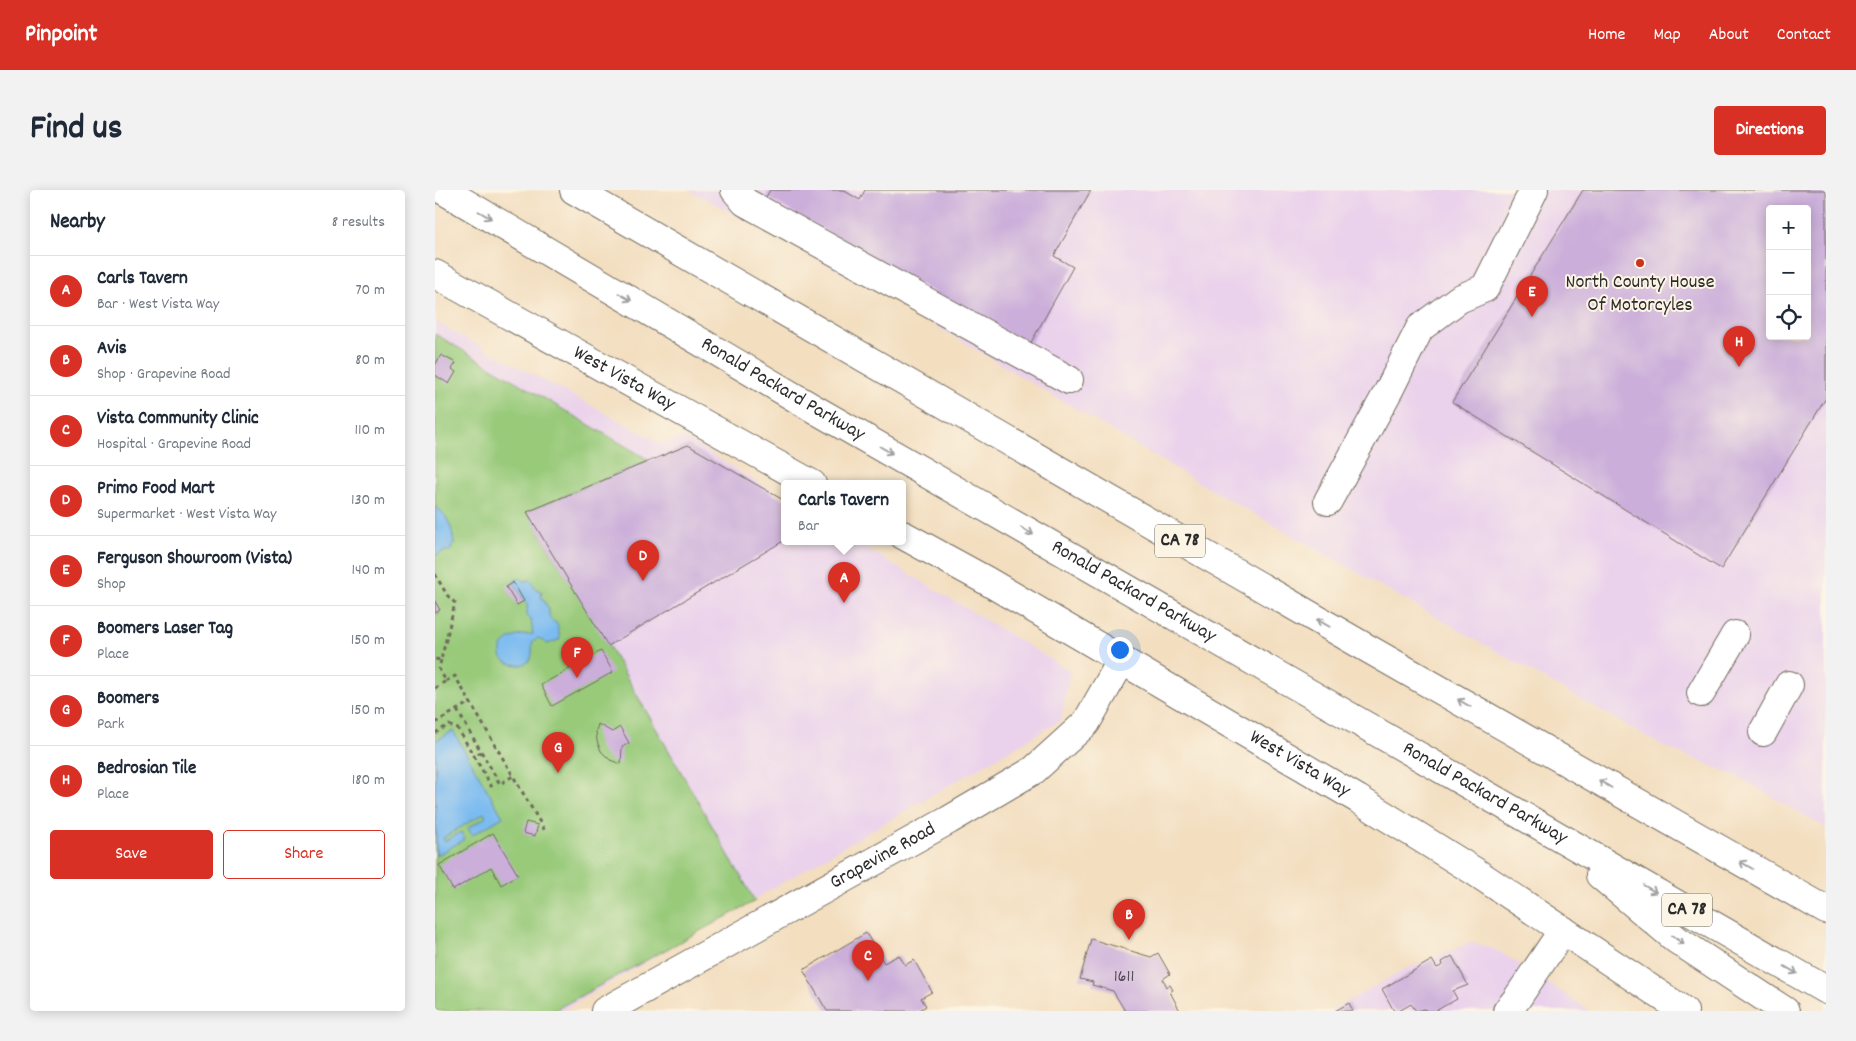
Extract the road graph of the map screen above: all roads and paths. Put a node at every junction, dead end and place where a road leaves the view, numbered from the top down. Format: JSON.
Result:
{"nodes":[{"id":1,"x":443,"y":190,"type":"edge"},
{"id":2,"x":574,"y":190,"type":"edge"},
{"id":3,"x":735,"y":190,"type":"edge"},
{"id":4,"x":1534,"y":190,"type":"edge"},
{"id":5,"x":435,"y":274,"type":"edge"},
{"id":6,"x":1069,"y":380,"type":"dead end"},
{"id":7,"x":805,"y":480,"type":"edge"},
{"id":8,"x":1328,"y":501,"type":"dead end"},
{"id":9,"x":906,"y":537,"type":"edge"},
{"id":10,"x":435,"y":574,"type":"edge"},
{"id":11,"x":1735,"y":635,"type":"dead end"},
{"id":12,"x":435,"y":659,"type":"edge"},
{"id":13,"x":441,"y":660,"type":"junction"},
{"id":14,"x":1122,"y":660,"type":"junction"},
{"id":15,"x":446,"y":681,"type":"junction"},
{"id":16,"x":1789,"y":685,"type":"dead end"},
{"id":17,"x":435,"y":688,"type":"edge"},
{"id":18,"x":1701,"y":693,"type":"dead end"},
{"id":19,"x":470,"y":702,"type":"junction"},
{"id":20,"x":457,"y":710,"type":"junction"},
{"id":21,"x":435,"y":723,"type":"edge"},
{"id":22,"x":1763,"y":732,"type":"dead end"},
{"id":23,"x":435,"y":734,"type":"edge"},
{"id":24,"x":481,"y":752,"type":"junction"},
{"id":25,"x":474,"y":756,"type":"junction"},
{"id":26,"x":513,"y":776,"type":"junction"},
{"id":27,"x":493,"y":789,"type":"dead end"},
{"id":28,"x":1547,"y":830,"type":"junction"},
{"id":29,"x":545,"y":831,"type":"dead end"},
{"id":30,"x":1789,"y":889,"type":"junction"},
{"id":31,"x":1826,"y":906,"type":"edge"},
{"id":32,"x":1826,"y":910,"type":"edge"},
{"id":33,"x":1563,"y":930,"type":"junction"},
{"id":34,"x":1826,"y":990,"type":"edge"},
{"id":35,"x":605,"y":1011,"type":"edge"},
{"id":36,"x":1507,"y":1011,"type":"edge"},
{"id":37,"x":1684,"y":1011,"type":"edge"},
{"id":38,"x":1785,"y":1011,"type":"edge"}],
"edges":[{"from":1,"to":28,"type":"main road","name":"Ronald Packard Parkway","number":"CA 78","one_way":true},
{"from":30,"to":2,"type":"main road","number":"CA 78","one_way":true},
{"from":3,"to":6,"type":"main road"},
{"from":4,"to":8,"type":"main road"},
{"from":5,"to":7,"type":"main road","name":"West Vista Way"},
{"from":9,"to":14,"type":"main road","name":"West Vista Way"},
{"from":10,"to":13,"type":"path"},
{"from":11,"to":18,"type":"main road"},
{"from":12,"to":13,"type":"path"},
{"from":13,"to":15,"type":"path"},
{"from":14,"to":33,"type":"main road","name":"West Vista Way"},
{"from":14,"to":35,"type":"main road","name":"Grapevine Road"},
{"from":15,"to":17,"type":"path"},
{"from":15,"to":19,"type":"path"},
{"from":16,"to":22,"type":"main road"},
{"from":19,"to":20,"type":"path"},
{"from":19,"to":26,"type":"path"},
{"from":20,"to":21,"type":"path"},
{"from":20,"to":24,"type":"path"},
{"from":23,"to":25,"type":"path"},
{"from":24,"to":25,"type":"path"},
{"from":24,"to":26,"type":"path"},
{"from":25,"to":27,"type":"path"},
{"from":26,"to":29,"type":"path"},
{"from":28,"to":34,"type":"main road","name":"Ronald Packard Parkway","number":"CA 78","one_way":true},
{"from":28,"to":38,"type":"main road","one_way":true},
{"from":30,"to":31,"type":"main road"},
{"from":30,"to":32,"type":"main road","number":"CA 78"},
{"from":33,"to":36,"type":"main road"},
{"from":33,"to":37,"type":"main road","name":"West Vista Way"}]}
